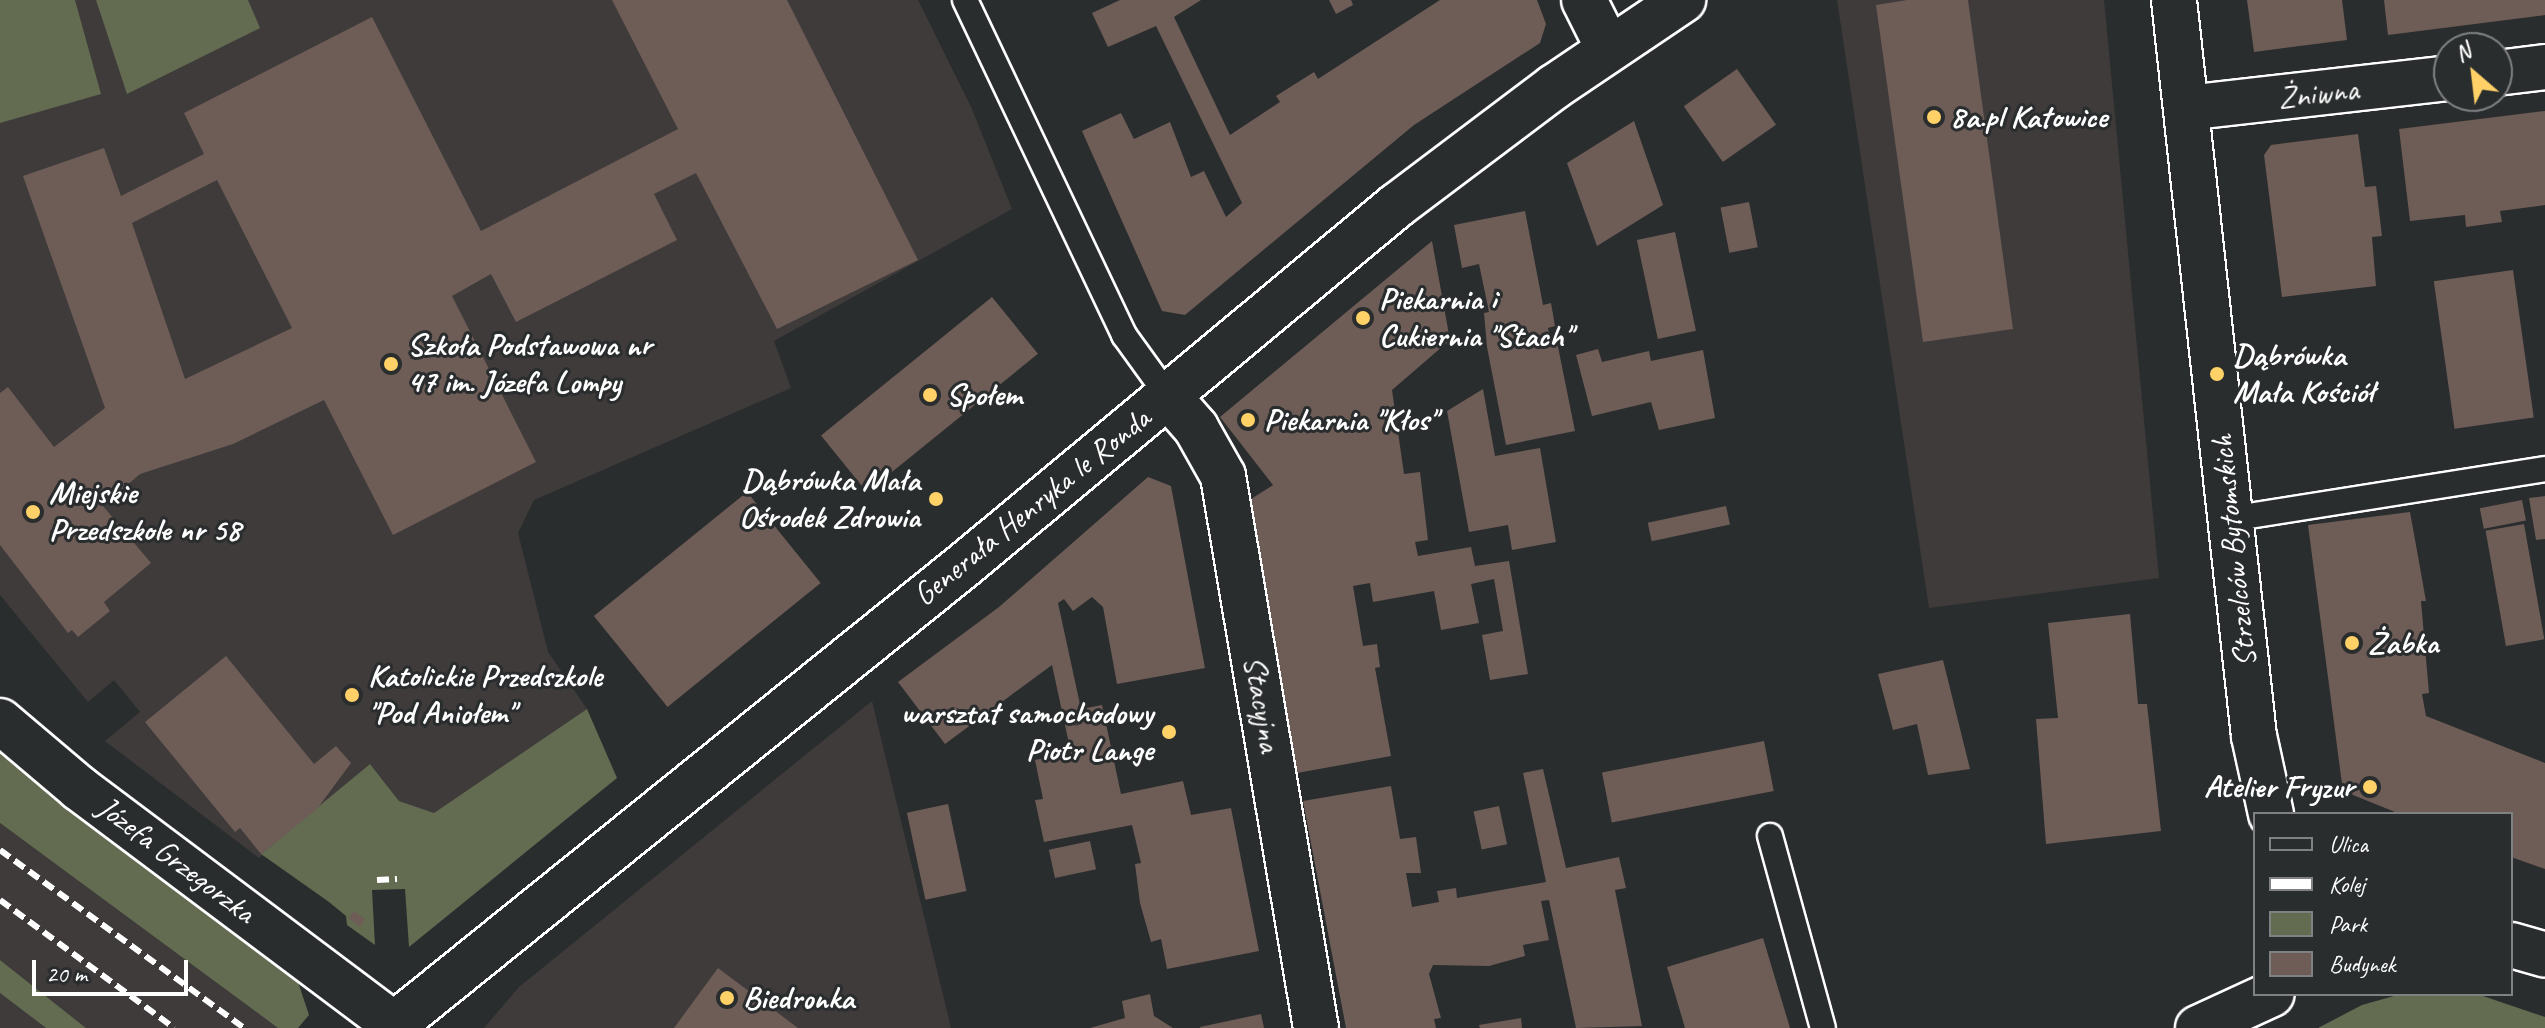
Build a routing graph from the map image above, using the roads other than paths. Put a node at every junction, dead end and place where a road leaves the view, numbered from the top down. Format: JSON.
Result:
{"nodes":[{"id":1,"x":965,"y":0,"type":"edge"},
{"id":2,"x":1584,"y":0,"type":"edge"},
{"id":3,"x":1683,"y":0,"type":"edge"},
{"id":4,"x":2174,"y":0,"type":"edge"},
{"id":5,"x":1608,"y":48,"type":"junction"},
{"id":6,"x":2545,"y":67,"type":"edge"},
{"id":7,"x":2513,"y":71,"type":"edge"},
{"id":8,"x":2433,"y":80,"type":"edge"},
{"id":9,"x":2186,"y":108,"type":"junction"},
{"id":10,"x":1168,"y":396,"type":"junction"},
{"id":11,"x":2545,"y":469,"type":"edge"},
{"id":12,"x":2230,"y":519,"type":"junction"},
{"id":13,"x":0,"y":721,"type":"edge"},
{"id":14,"x":2271,"y":812,"type":"edge"},
{"id":15,"x":1770,"y":836,"type":"dead end"},
{"id":16,"x":2513,"y":946,"type":"edge"},
{"id":17,"x":2545,"y":955,"type":"edge"},
{"id":18,"x":2268,"y":996,"type":"edge"},
{"id":19,"x":394,"y":1027,"type":"edge"},
{"id":20,"x":1316,"y":1028,"type":"edge"},
{"id":21,"x":1823,"y":1028,"type":"edge"},
{"id":22,"x":2198,"y":1028,"type":"edge"}],
"edges":[{"from":1,"to":10,"type":"lane"},
{"from":2,"to":5,"type":"street"},
{"from":3,"to":5,"type":"street","name":"Generała Henryka le Ronda"},
{"from":4,"to":9,"type":"street","name":"Strzelców Bytomskich"},
{"from":5,"to":10,"type":"street","name":"Generała Henryka le Ronda"},
{"from":6,"to":7,"type":"street"},
{"from":8,"to":9,"type":"street","name":"Żniwna"},
{"from":9,"to":12,"type":"street","name":"Strzelców Bytomskich"},
{"from":10,"to":19,"type":"street","name":"Generała Henryka le Ronda"},
{"from":10,"to":20,"type":"street","name":"Stacyjna"},
{"from":11,"to":12,"type":"lane"},
{"from":12,"to":14,"type":"street","name":"Strzelców Bytomskich"},
{"from":13,"to":19,"type":"street","name":"Józefa Grzegorzka"},
{"from":15,"to":21,"type":"lane"},
{"from":16,"to":17,"type":"street"},
{"from":18,"to":22,"type":"street"}]}
